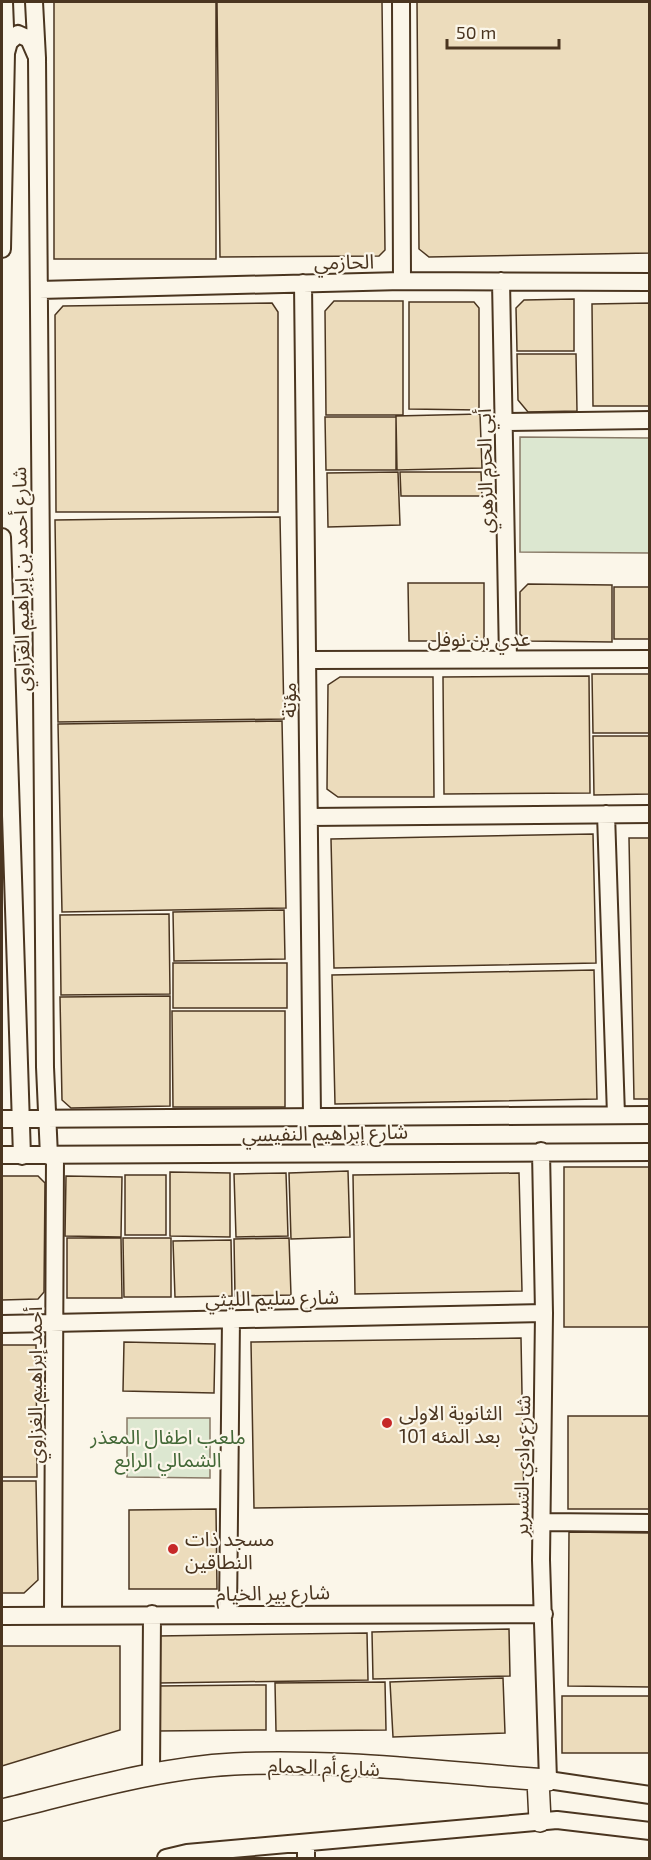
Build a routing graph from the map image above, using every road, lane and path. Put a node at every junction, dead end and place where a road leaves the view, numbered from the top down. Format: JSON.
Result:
{"nodes":[{"id":1,"x":4,"y":2,"type":"edge"},
{"id":2,"x":34,"y":2,"type":"edge"},
{"id":3,"x":401,"y":2,"type":"edge"},
{"id":4,"x":6,"y":53,"type":"junction"},
{"id":5,"x":38,"y":58,"type":"junction"},
{"id":6,"x":2,"y":249,"type":"edge"},
{"id":7,"x":501,"y":281,"type":"junction"},
{"id":8,"x":402,"y":282,"type":"junction"},
{"id":9,"x":650,"y":282,"type":"edge"},
{"id":10,"x":303,"y":283,"type":"junction"},
{"id":11,"x":39,"y":290,"type":"junction"},
{"id":12,"x":650,"y":420,"type":"edge"},
{"id":13,"x":504,"y":422,"type":"junction"},
{"id":14,"x":2,"y":537,"type":"edge"},
{"id":15,"x":508,"y":659,"type":"junction"},
{"id":16,"x":650,"y":659,"type":"edge"},
{"id":17,"x":308,"y":660,"type":"junction"},
{"id":18,"x":4,"y":721,"type":"edge"},
{"id":19,"x":606,"y":814,"type":"junction"},
{"id":20,"x":650,"y":814,"type":"edge"},
{"id":21,"x":309,"y":817,"type":"junction"},
{"id":22,"x":616,"y":1115,"type":"junction"},
{"id":23,"x":650,"y":1115,"type":"edge"},
{"id":24,"x":312,"y":1117,"type":"junction"},
{"id":25,"x":2,"y":1119,"type":"edge"},
{"id":26,"x":20,"y":1119,"type":"junction"},
{"id":27,"x":47,"y":1119,"type":"junction"},
{"id":28,"x":541,"y":1151,"type":"junction"},
{"id":29,"x":650,"y":1152,"type":"edge"},
{"id":30,"x":2,"y":1155,"type":"edge"},
{"id":31,"x":22,"y":1156,"type":"junction"},
{"id":32,"x":52,"y":1156,"type":"junction"},
{"id":33,"x":544,"y":1314,"type":"junction"},
{"id":34,"x":231,"y":1318,"type":"junction"},
{"id":35,"x":2,"y":1324,"type":"edge"},
{"id":36,"x":56,"y":1324,"type":"junction"},
{"id":37,"x":542,"y":1522,"type":"junction"},
{"id":38,"x":650,"y":1523,"type":"edge"},
{"id":39,"x":152,"y":1614,"type":"junction"},
{"id":40,"x":228,"y":1614,"type":"junction"},
{"id":41,"x":544,"y":1614,"type":"junction"},
{"id":42,"x":53,"y":1615,"type":"junction"},
{"id":43,"x":2,"y":1616,"type":"edge"},
{"id":44,"x":151,"y":1775,"type":"junction"},
{"id":45,"x":543,"y":1780,"type":"junction"},
{"id":46,"x":650,"y":1795,"type":"edge"},
{"id":47,"x":2,"y":1810,"type":"edge"},
{"id":48,"x":540,"y":1821,"type":"junction"},
{"id":49,"x":650,"y":1831,"type":"edge"},
{"id":50,"x":306,"y":1851,"type":"edge"},
{"id":51,"x":166,"y":1858,"type":"edge"}],
"edges":[{"from":1,"to":4,"type":"street"},
{"from":2,"to":5,"type":"street","name":"شارع أحمد بن إبراهيم الغزاوي"},
{"from":3,"to":8,"type":"street"},
{"from":4,"to":5,"type":"street"},
{"from":4,"to":6,"type":"street"},
{"from":5,"to":11,"type":"street","name":"شارع أحمد بن إبراهيم الغزاوي"},
{"from":7,"to":8,"type":"street","name":"الحازمي"},
{"from":7,"to":9,"type":"street","name":"الحازمي"},
{"from":7,"to":13,"type":"street","name":"أبي الحرم الزهري"},
{"from":8,"to":10,"type":"street","name":"الحازمي"},
{"from":10,"to":11,"type":"street","name":"الحازمي"},
{"from":10,"to":17,"type":"street","name":"مؤتة"},
{"from":11,"to":27,"type":"street","name":"شارع أحمد بن إبراهيم الغزاوي"},
{"from":12,"to":13,"type":"street"},
{"from":13,"to":15,"type":"street","name":"أبي الحرم الزهري"},
{"from":14,"to":18,"type":"street","name":"شارع أحمد بن إبراهيم الغزاوي"},
{"from":15,"to":16,"type":"street","name":"عدي بن نوفل"},
{"from":15,"to":17,"type":"street","name":"عدي بن نوفل"},
{"from":17,"to":21,"type":"street","name":"مؤتة"},
{"from":18,"to":26,"type":"street","name":"شارع أحمد بن إبراهيم الغزاوي"},
{"from":19,"to":20,"type":"street"},
{"from":19,"to":21,"type":"street"},
{"from":19,"to":22,"type":"street"},
{"from":21,"to":24,"type":"street","name":"مؤتة"},
{"from":22,"to":23,"type":"street","name":"شارع إبراهيم النفيسي"},
{"from":22,"to":24,"type":"street","name":"شارع إبراهيم النفيسي"},
{"from":24,"to":27,"type":"street","name":"شارع إبراهيم النفيسي"},
{"from":25,"to":26,"type":"street","name":"شارع إبراهيم النفيسي"},
{"from":26,"to":27,"type":"street","name":"شارع إبراهيم النفيسي"},
{"from":26,"to":31,"type":"street","name":"شارع أحمد بن إبراهيم الغزاوي"},
{"from":27,"to":32,"type":"street","name":"شارع أحمد بن إبراهيم الغزاوي"},
{"from":28,"to":29,"type":"street","name":"شارع إبراهيم النفيسي"},
{"from":28,"to":32,"type":"street","name":"شارع إبراهيم النفيسي"},
{"from":28,"to":33,"type":"street","name":"شارع وادي التسرير"},
{"from":30,"to":31,"type":"street","name":"شارع إبراهيم النفيسي"},
{"from":31,"to":32,"type":"street","name":"شارع إبراهيم النفيسي"},
{"from":32,"to":36,"type":"street","name":"أحمد إبراهيم الغزاوي"},
{"from":33,"to":34,"type":"street","name":"شارع سليم الليثي"},
{"from":33,"to":37,"type":"street","name":"شارع وادي التسرير"},
{"from":34,"to":36,"type":"street","name":"شارع سليم الليثي"},
{"from":34,"to":40,"type":"street"},
{"from":35,"to":36,"type":"street","name":"شارع سليم الليثي"},
{"from":36,"to":42,"type":"street","name":"أحمد إبراهيم الغزاوي"},
{"from":37,"to":38,"type":"street"},
{"from":37,"to":41,"type":"street","name":"شارع وادي التسرير"},
{"from":39,"to":40,"type":"street","name":"شارع بير الخيام"},
{"from":39,"to":42,"type":"street","name":"شارع بير الخيام"},
{"from":39,"to":44,"type":"street"},
{"from":40,"to":41,"type":"street","name":"شارع بير الخيام"},
{"from":41,"to":45,"type":"street","name":"شارع وادي التسرير"},
{"from":42,"to":43,"type":"street","name":"شارع بير الخيام"},
{"from":44,"to":45,"type":"main road","name":"شارع أم الحمام"},
{"from":44,"to":47,"type":"main road","name":"شارع أم الحمام"},
{"from":45,"to":46,"type":"street","name":"شارع أم الحمام"},
{"from":45,"to":48,"type":"main road"},
{"from":48,"to":49,"type":"street"},
{"from":48,"to":50,"type":"street"},
{"from":50,"to":51,"type":"street"}]}
